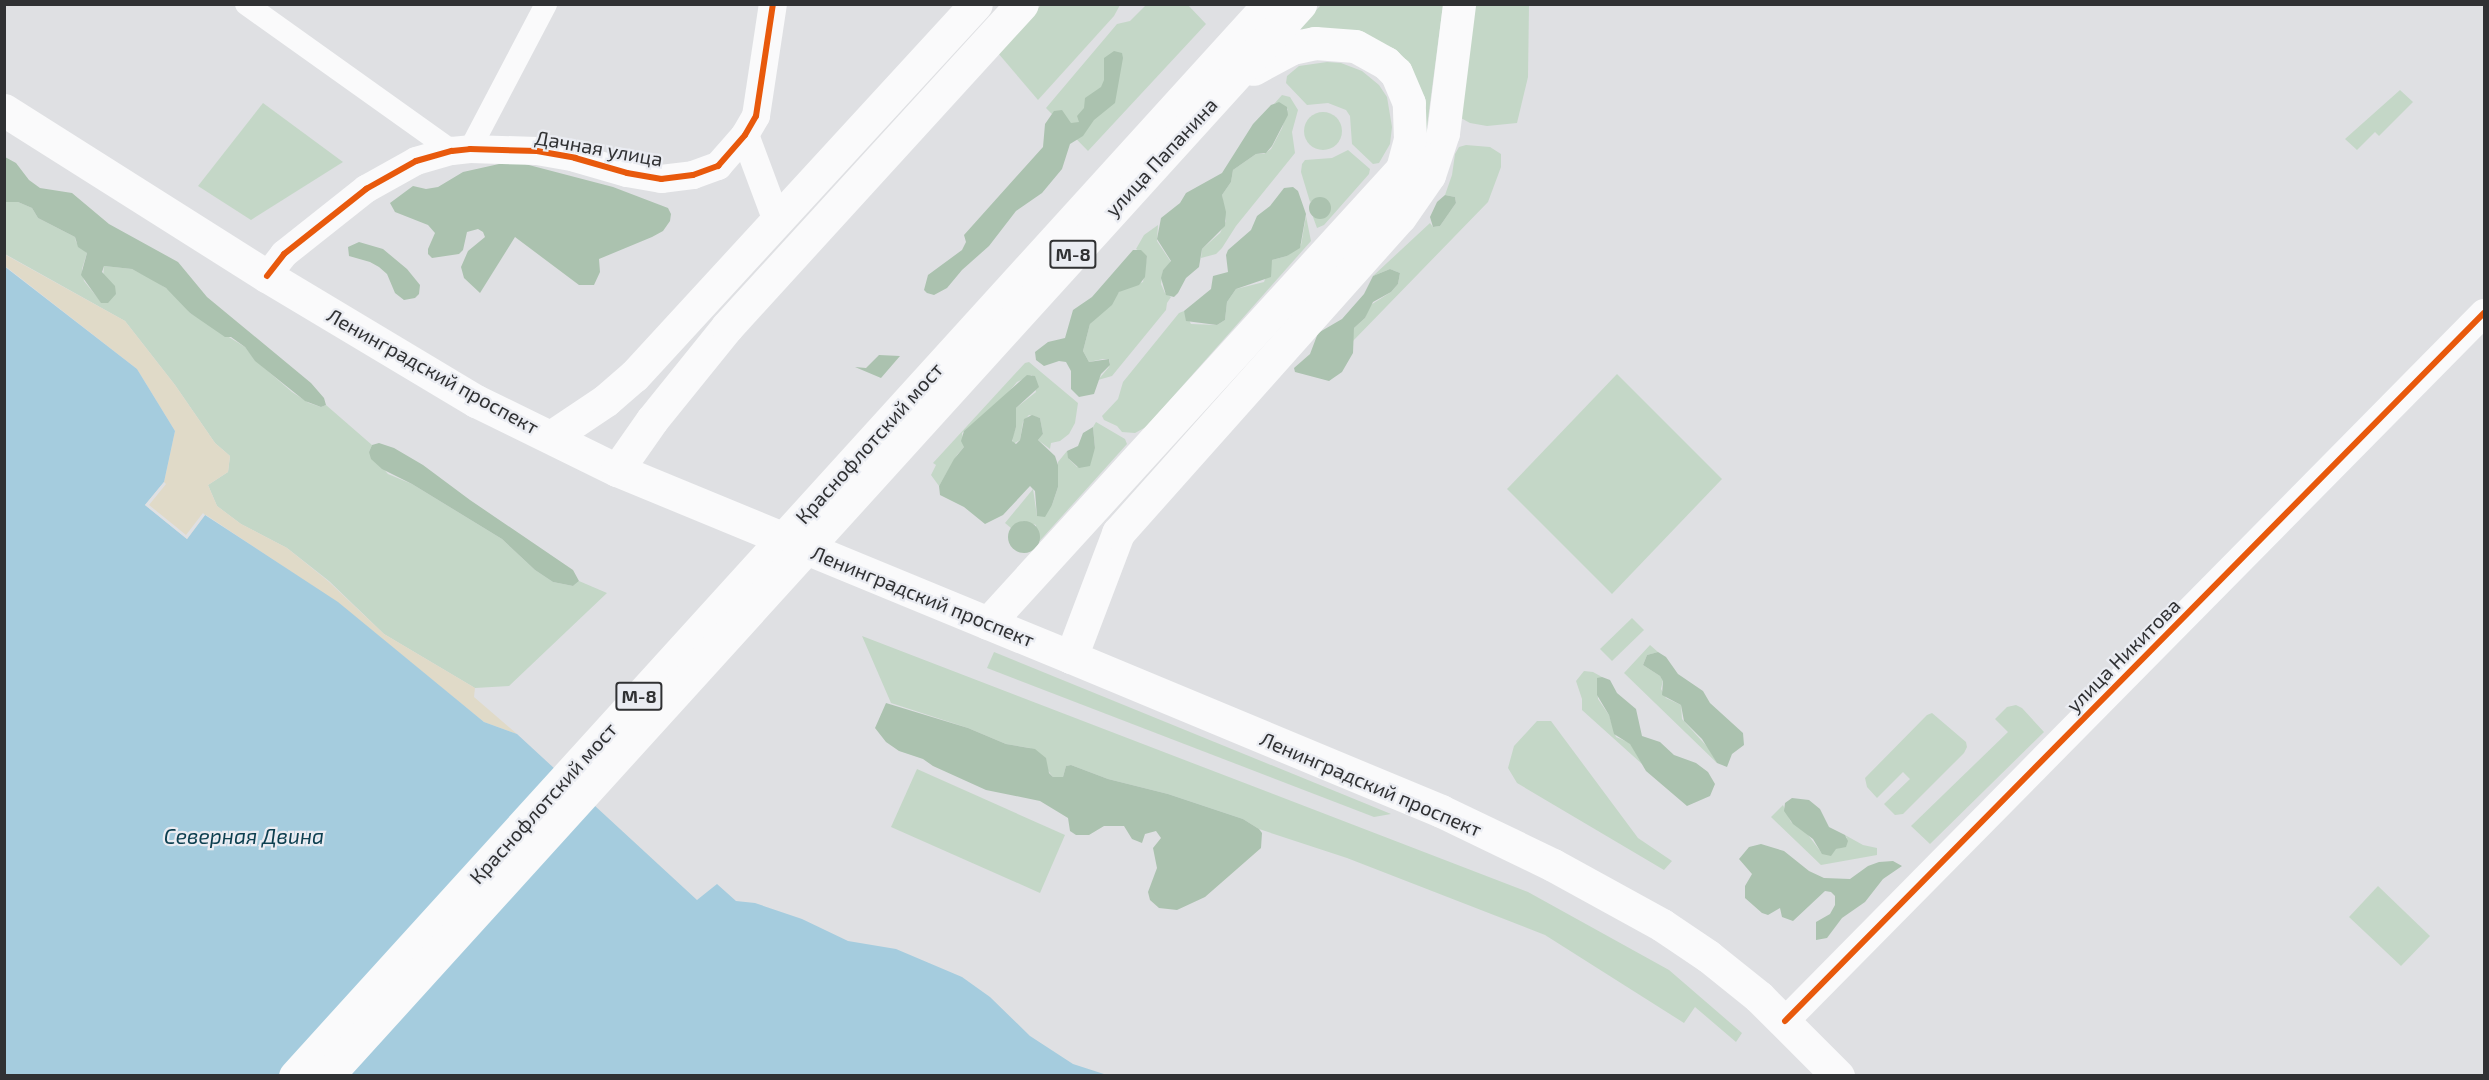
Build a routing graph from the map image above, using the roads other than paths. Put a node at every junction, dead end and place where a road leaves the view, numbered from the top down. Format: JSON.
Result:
{"nodes":[{"id":1,"x":246,"y":4,"type":"edge"},
{"id":2,"x":546,"y":4,"type":"edge"},
{"id":3,"x":773,"y":4,"type":"edge"},
{"id":4,"x":976,"y":4,"type":"edge"},
{"id":5,"x":1022,"y":4,"type":"edge"},
{"id":6,"x":1245,"y":4,"type":"edge"},
{"id":7,"x":1269,"y":4,"type":"edge"},
{"id":8,"x":1300,"y":4,"type":"edge"},
{"id":9,"x":1459,"y":4,"type":"edge"},
{"id":10,"x":1218,"y":78,"type":"junction"},
{"id":11,"x":4,"y":110,"type":"edge"},
{"id":12,"x":745,"y":135,"type":"junction"},
{"id":13,"x":461,"y":150,"type":"junction"},
{"id":14,"x":777,"y":220,"type":"junction"},
{"id":15,"x":267,"y":276,"type":"junction"},
{"id":16,"x":2484,"y":313,"type":"edge"},
{"id":17,"x":991,"y":327,"type":"junction"},
{"id":18,"x":551,"y":437,"type":"junction"},
{"id":19,"x":617,"y":470,"type":"junction"},
{"id":20,"x":988,"y":623,"type":"junction"},
{"id":21,"x":1071,"y":657,"type":"junction"},
{"id":22,"x":1785,"y":1021,"type":"junction"},
{"id":23,"x":295,"y":1076,"type":"edge"},
{"id":24,"x":327,"y":1076,"type":"edge"},
{"id":25,"x":1838,"y":1076,"type":"edge"}],
"edges":[{"from":1,"to":13,"type":"street"},
{"from":2,"to":13,"type":"street"},
{"from":3,"to":12,"type":"street","name":"Дачная улица"},
{"from":4,"to":14,"type":"main road"},
{"from":5,"to":19,"type":"main road"},
{"from":6,"to":10,"type":"main road"},
{"from":7,"to":10,"type":"main road","name":"улица Папанина"},
{"from":8,"to":10,"type":"main road","name":"улица Папанина"},
{"from":9,"to":21,"type":"main road"},
{"from":10,"to":17,"type":"main road","name":"улица Папанина","number":"М-8"},
{"from":10,"to":20,"type":"main road"},
{"from":11,"to":15,"type":"main road","name":"Ленинградский проспект"},
{"from":12,"to":13,"type":"street","name":"Дачная улица"},
{"from":12,"to":14,"type":"street"},
{"from":13,"to":15,"type":"street","name":"Дачная улица"},
{"from":14,"to":18,"type":"main road"},
{"from":15,"to":18,"type":"main road","name":"Ленинградский проспект"},
{"from":16,"to":22,"type":"street","name":"улица Никитова"},
{"from":17,"to":23,"type":"main road","name":"Краснофлотский мост","number":"М-8"},
{"from":17,"to":24,"type":"main road","name":"Краснофлотский мост","number":"М-8"},
{"from":18,"to":19,"type":"main road","name":"Ленинградский проспект"},
{"from":19,"to":20,"type":"main road","name":"Ленинградский проспект"},
{"from":20,"to":21,"type":"main road","name":"Ленинградский проспект"},
{"from":21,"to":22,"type":"main road","name":"Ленинградский проспект"},
{"from":22,"to":25,"type":"main road","name":"Ленинградский проспект"}]}
